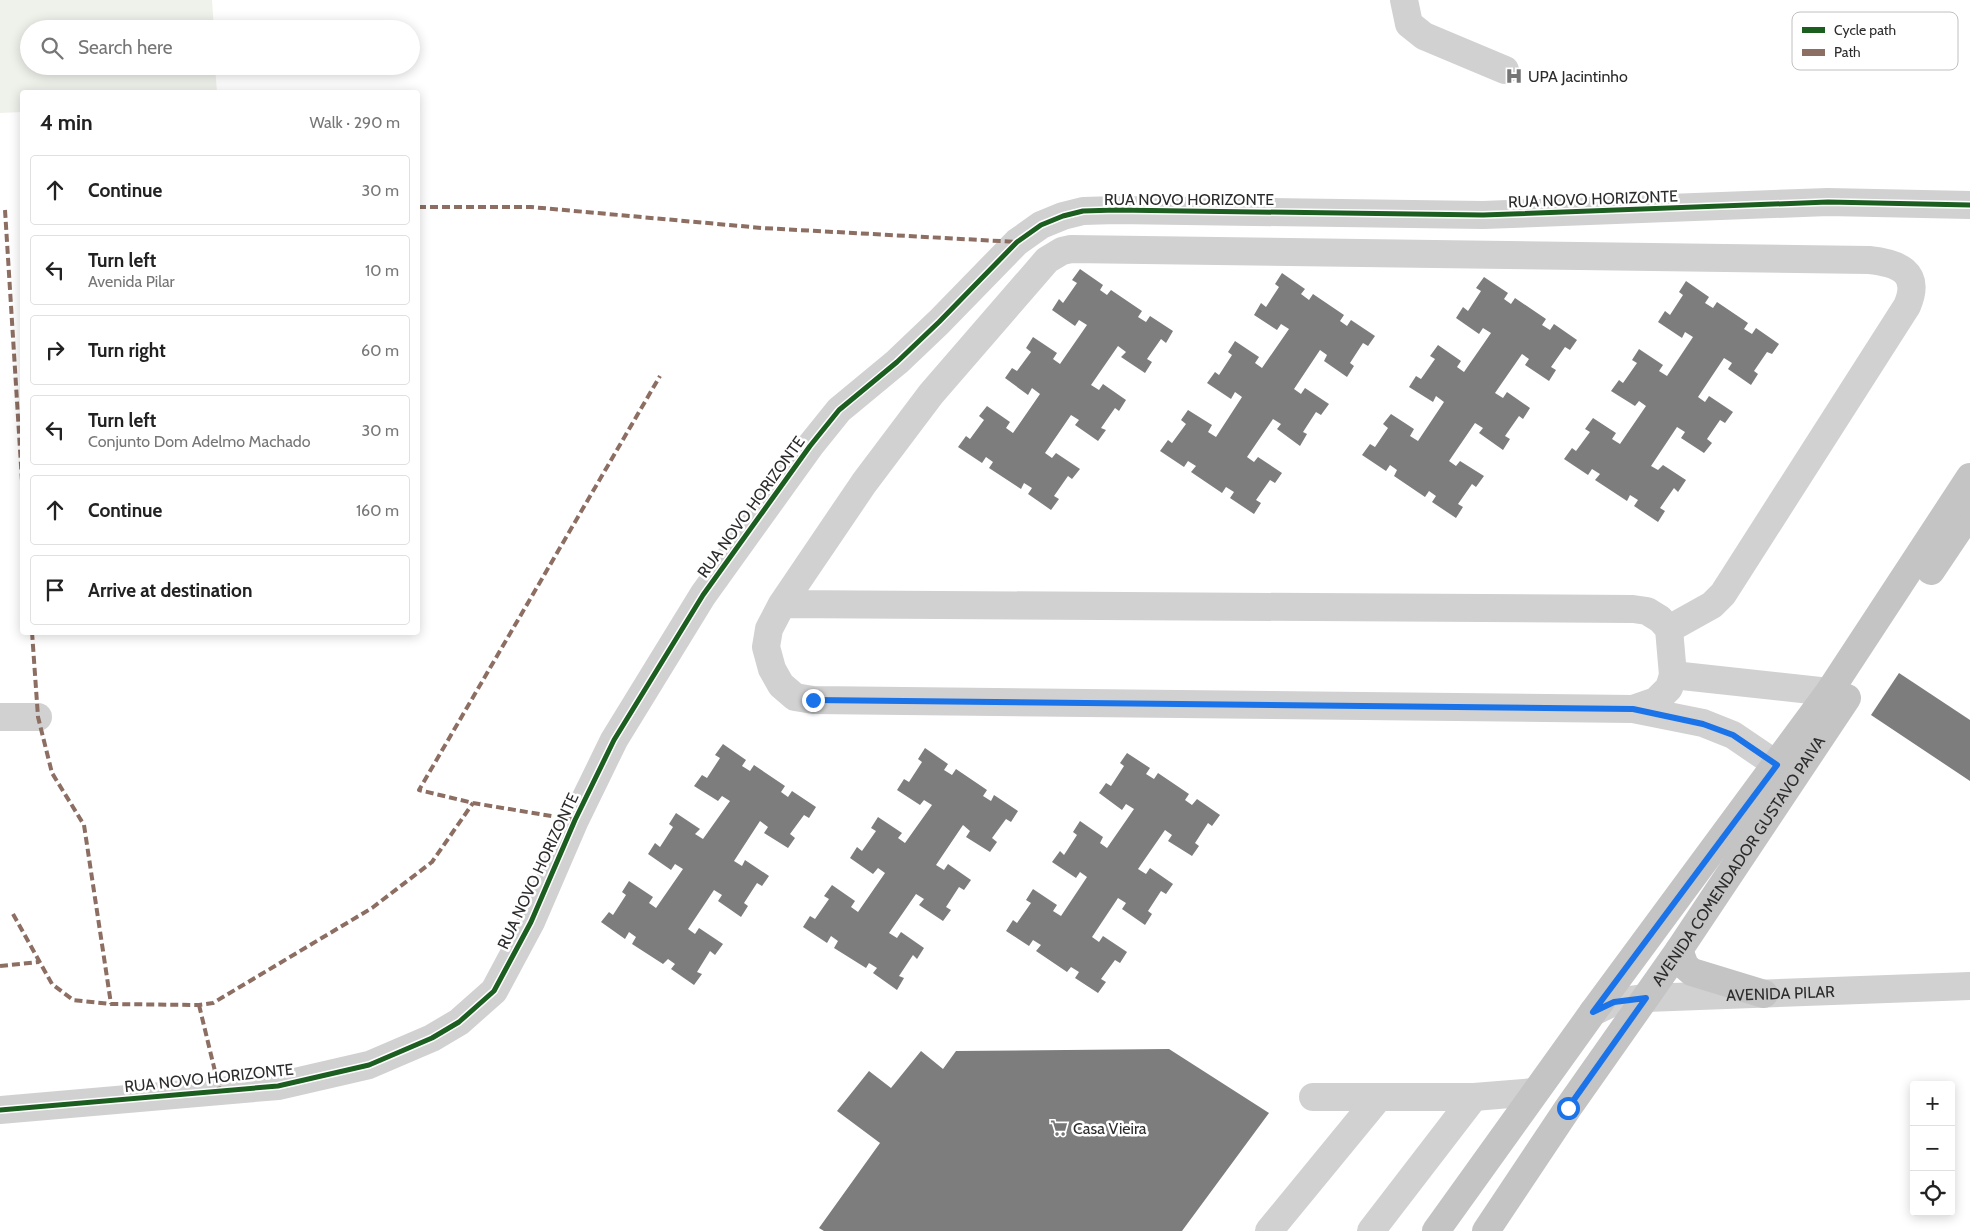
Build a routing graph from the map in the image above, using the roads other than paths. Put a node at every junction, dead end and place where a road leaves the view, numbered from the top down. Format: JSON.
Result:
{"nodes":[{"id":1,"x":1404,"y":0,"type":"edge"},
{"id":2,"x":1505,"y":70,"type":"dead end"},
{"id":3,"x":1970,"y":205,"type":"edge"},
{"id":4,"x":1970,"y":477,"type":"edge"},
{"id":5,"x":1970,"y":513,"type":"edge"},
{"id":6,"x":782,"y":604,"type":"junction"},
{"id":7,"x":1669,"y":629,"type":"junction"},
{"id":8,"x":1673,"y":675,"type":"junction"},
{"id":9,"x":1829,"y":692,"type":"junction"},
{"id":10,"x":1633,"y":709,"type":"junction"},
{"id":11,"x":0,"y":717,"type":"edge"},
{"id":12,"x":38,"y":717,"type":"dead end"},
{"id":13,"x":1777,"y":765,"type":"junction"},
{"id":14,"x":1679,"y":950,"type":"junction"},
{"id":15,"x":1970,"y":986,"type":"edge"},
{"id":16,"x":1764,"y":994,"type":"junction"},
{"id":17,"x":1646,"y":998,"type":"junction"},
{"id":18,"x":1593,"y":1012,"type":"junction"},
{"id":19,"x":1535,"y":1092,"type":"junction"},
{"id":20,"x":1474,"y":1096,"type":"junction"},
{"id":21,"x":1313,"y":1097,"type":"dead end"},
{"id":22,"x":1379,"y":1097,"type":"junction"},
{"id":23,"x":0,"y":1110,"type":"edge"},
{"id":24,"x":1269,"y":1231,"type":"edge"},
{"id":25,"x":1372,"y":1231,"type":"edge"},
{"id":26,"x":1436,"y":1231,"type":"edge"},
{"id":27,"x":1486,"y":1231,"type":"edge"}],
"edges":[{"from":1,"to":2,"type":"street"},
{"from":3,"to":23,"type":"street","name":"RUA NOVO HORIZONTE"},
{"from":4,"to":9,"type":"main road","name":"AVENIDA COMENDADOR GUSTAVO PAIVA"},
{"from":5,"to":14,"type":"main road","name":"AVENIDA COMENDADOR GUSTAVO PAIVA"},
{"from":6,"to":7,"type":"street"},
{"from":6,"to":7,"type":"street"},
{"from":6,"to":10,"type":"street"},
{"from":7,"to":8,"type":"street"},
{"from":8,"to":9,"type":"street"},
{"from":8,"to":10,"type":"street"},
{"from":9,"to":13,"type":"main road","name":"AVENIDA COMENDADOR GUSTAVO PAIVA"},
{"from":10,"to":13,"type":"street"},
{"from":11,"to":12,"type":"street"},
{"from":13,"to":18,"type":"main road","name":"AVENIDA COMENDADOR GUSTAVO PAIVA"},
{"from":14,"to":16,"type":"main road"},
{"from":14,"to":17,"type":"main road","name":"AVENIDA COMENDADOR GUSTAVO PAIVA"},
{"from":15,"to":16,"type":"street","name":"AVENIDA PILAR"},
{"from":16,"to":17,"type":"street","name":"AVENIDA PILAR"},
{"from":17,"to":18,"type":"street","name":"AVENIDA PILAR"},
{"from":17,"to":27,"type":"main road","name":"AVENIDA COMENDADOR GUSTAVO PAIVA"},
{"from":18,"to":19,"type":"main road","name":"AVENIDA COMENDADOR GUSTAVO PAIVA"},
{"from":19,"to":20,"type":"street"},
{"from":19,"to":26,"type":"main road","name":"AVENIDA COMENDADOR GUSTAVO PAIVA"},
{"from":20,"to":22,"type":"street"},
{"from":20,"to":25,"type":"street"},
{"from":21,"to":22,"type":"street"},
{"from":22,"to":24,"type":"street"}]}
